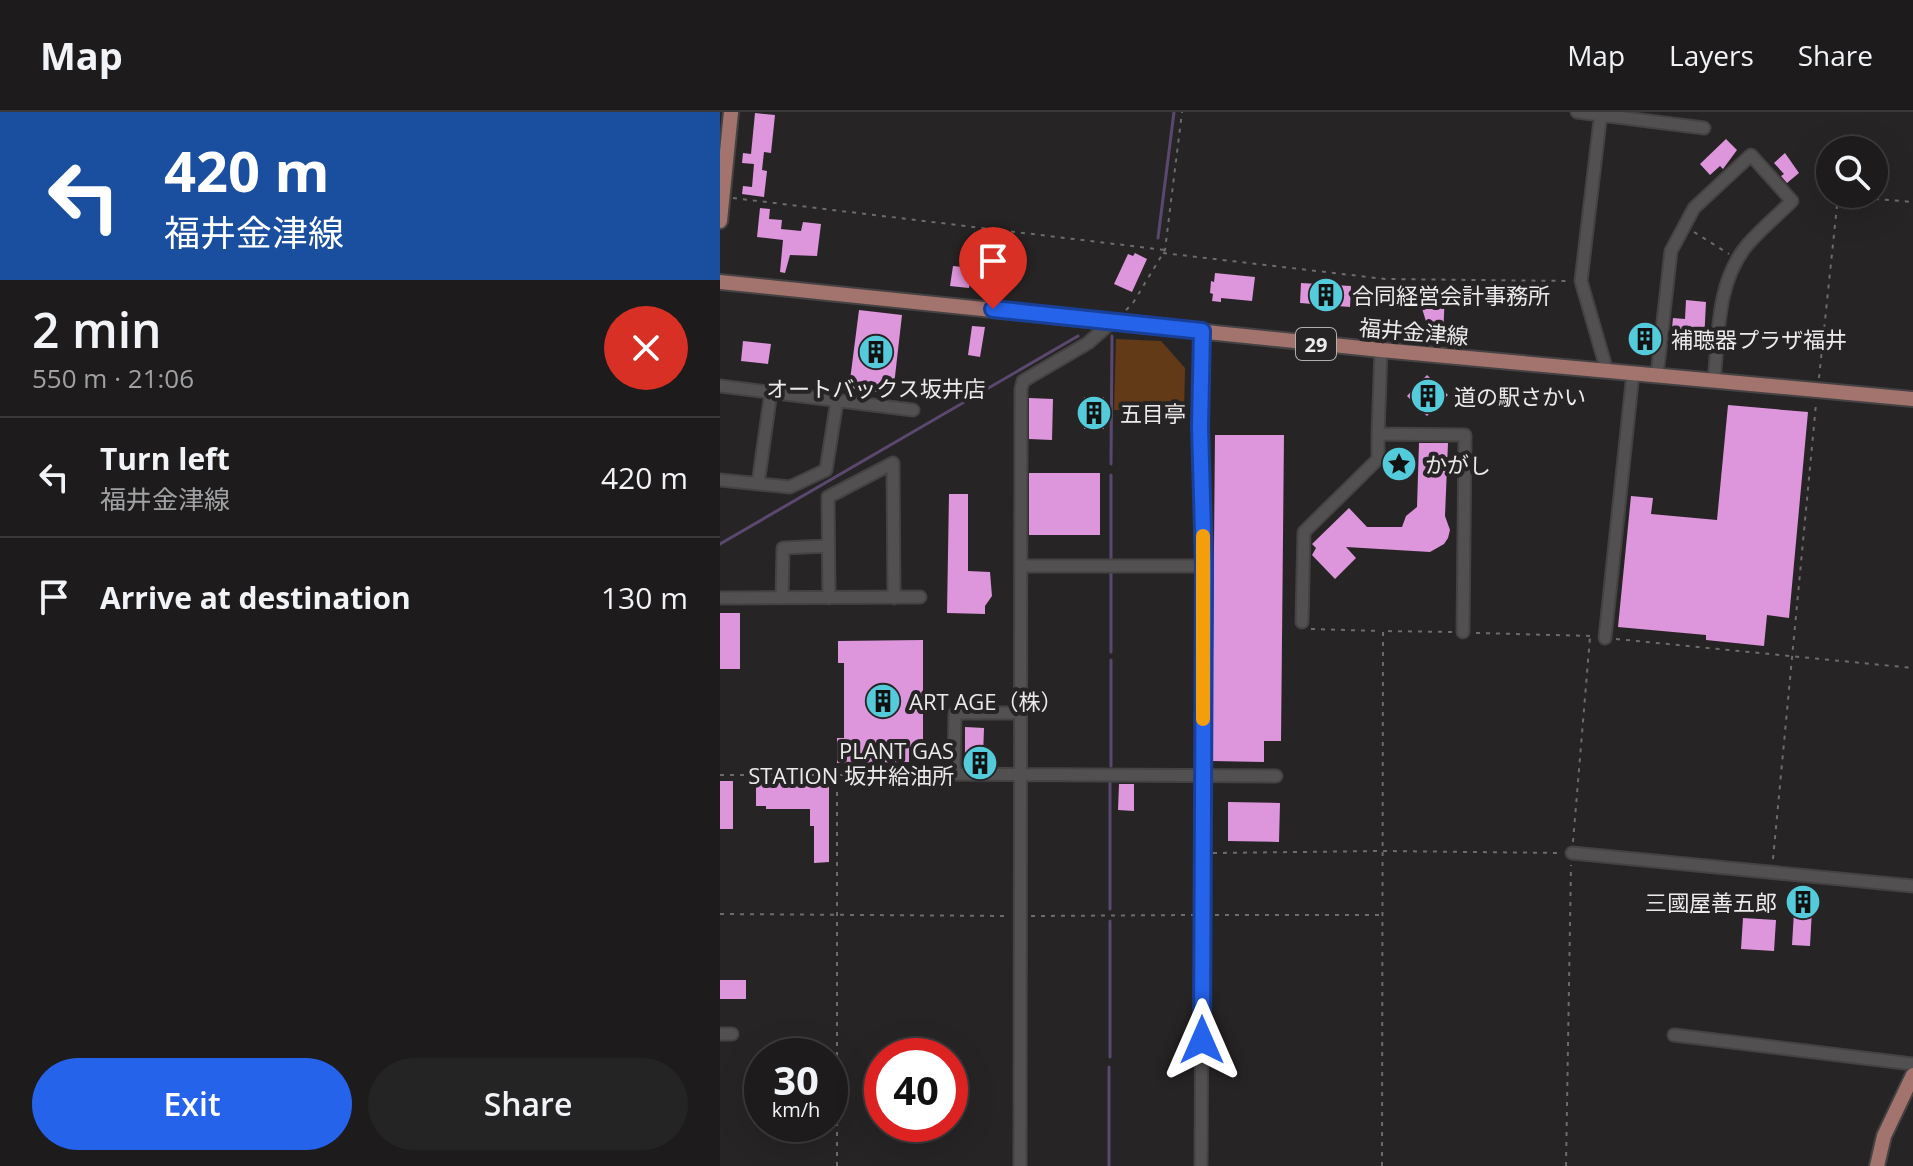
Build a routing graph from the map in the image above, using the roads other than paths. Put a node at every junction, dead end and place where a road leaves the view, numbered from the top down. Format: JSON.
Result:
{"nodes":[{"id":1,"x":731,"y":112,"type":"edge"},
{"id":2,"x":1577,"y":112,"type":"edge"},
{"id":3,"x":1601,"y":113,"type":"edge"},
{"id":4,"x":1704,"y":128,"type":"dead end"},
{"id":5,"x":720,"y":221,"type":"edge"},
{"id":6,"x":720,"y":282,"type":"edge"},
{"id":7,"x":1113,"y":321,"type":"junction"},
{"id":8,"x":1202,"y":331,"type":"junction"},
{"id":9,"x":1381,"y":350,"type":"junction"},
{"id":10,"x":1607,"y":371,"type":"junction"},
{"id":11,"x":1633,"y":373,"type":"junction"},
{"id":12,"x":1657,"y":375,"type":"junction"},
{"id":13,"x":1714,"y":380,"type":"junction"},
{"id":14,"x":720,"y":386,"type":"edge"},
{"id":15,"x":771,"y":392,"type":"junction"},
{"id":16,"x":1913,"y":399,"type":"edge"},
{"id":17,"x":837,"y":401,"type":"junction"},
{"id":18,"x":913,"y":410,"type":"dead end"},
{"id":19,"x":1378,"y":434,"type":"junction"},
{"id":20,"x":720,"y":480,"type":"edge"},
{"id":21,"x":758,"y":484,"type":"junction"},
{"id":22,"x":828,"y":546,"type":"junction"},
{"id":23,"x":1021,"y":566,"type":"junction"},
{"id":24,"x":1204,"y":566,"type":"junction"},
{"id":25,"x":920,"y":597,"type":"dead end"},
{"id":26,"x":720,"y":598,"type":"edge"},
{"id":27,"x":782,"y":598,"type":"junction"},
{"id":28,"x":829,"y":598,"type":"junction"},
{"id":29,"x":894,"y":598,"type":"junction"},
{"id":30,"x":1302,"y":626,"type":"road end"},
{"id":31,"x":1463,"y":632,"type":"road end"},
{"id":32,"x":1605,"y":638,"type":"road end"},
{"id":33,"x":1020,"y":713,"type":"junction"},
{"id":34,"x":937,"y":774,"type":"road end"},
{"id":35,"x":954,"y":774,"type":"junction"},
{"id":36,"x":1020,"y":774,"type":"junction"},
{"id":37,"x":1203,"y":774,"type":"junction"},
{"id":38,"x":1276,"y":776,"type":"dead end"},
{"id":39,"x":1572,"y":853,"type":"road end"},
{"id":40,"x":1913,"y":886,"type":"edge"},
{"id":41,"x":1674,"y":1035,"type":"dead end"},
{"id":42,"x":1913,"y":1064,"type":"edge"},
{"id":43,"x":1913,"y":1075,"type":"edge"},
{"id":44,"x":1020,"y":1166,"type":"edge"},
{"id":45,"x":1201,"y":1166,"type":"edge"},
{"id":46,"x":1877,"y":1166,"type":"edge"}],
"edges":[{"from":1,"to":5,"type":"main road"},
{"from":2,"to":3,"type":"street"},
{"from":3,"to":4,"type":"street"},
{"from":3,"to":10,"type":"street"},
{"from":6,"to":7,"type":"main road","name":"福井金津線","number":"29"},
{"from":7,"to":8,"type":"main road","name":"福井金津線","number":"29"},
{"from":7,"to":23,"type":"street"},
{"from":8,"to":9,"type":"main road","name":"福井金津線","number":"29"},
{"from":8,"to":24,"type":"street"},
{"from":9,"to":10,"type":"main road","name":"福井金津線","number":"29"},
{"from":9,"to":19,"type":"street"},
{"from":10,"to":11,"type":"main road","name":"福井金津線","number":"29"},
{"from":11,"to":12,"type":"main road","name":"福井金津線","number":"29"},
{"from":11,"to":32,"type":"street"},
{"from":12,"to":13,"type":"main road","name":"福井金津線","number":"29"},
{"from":12,"to":13,"type":"street"},
{"from":13,"to":16,"type":"main road","name":"福井金津線","number":"29"},
{"from":14,"to":15,"type":"street"},
{"from":15,"to":17,"type":"street"},
{"from":15,"to":21,"type":"street"},
{"from":17,"to":18,"type":"street"},
{"from":17,"to":21,"type":"street"},
{"from":19,"to":30,"type":"street"},
{"from":19,"to":31,"type":"street"},
{"from":20,"to":21,"type":"street"},
{"from":22,"to":27,"type":"street"},
{"from":22,"to":28,"type":"street"},
{"from":22,"to":29,"type":"street"},
{"from":23,"to":24,"type":"street"},
{"from":23,"to":33,"type":"street"},
{"from":24,"to":37,"type":"street"},
{"from":25,"to":29,"type":"street"},
{"from":26,"to":27,"type":"street"},
{"from":27,"to":28,"type":"street"},
{"from":28,"to":29,"type":"street"},
{"from":33,"to":35,"type":"street"},
{"from":33,"to":36,"type":"street"},
{"from":34,"to":35,"type":"street"},
{"from":35,"to":36,"type":"street"},
{"from":36,"to":37,"type":"street"},
{"from":36,"to":44,"type":"street"},
{"from":37,"to":38,"type":"street"},
{"from":37,"to":45,"type":"street"},
{"from":39,"to":40,"type":"street"},
{"from":41,"to":42,"type":"street"},
{"from":43,"to":46,"type":"main road"}]}
